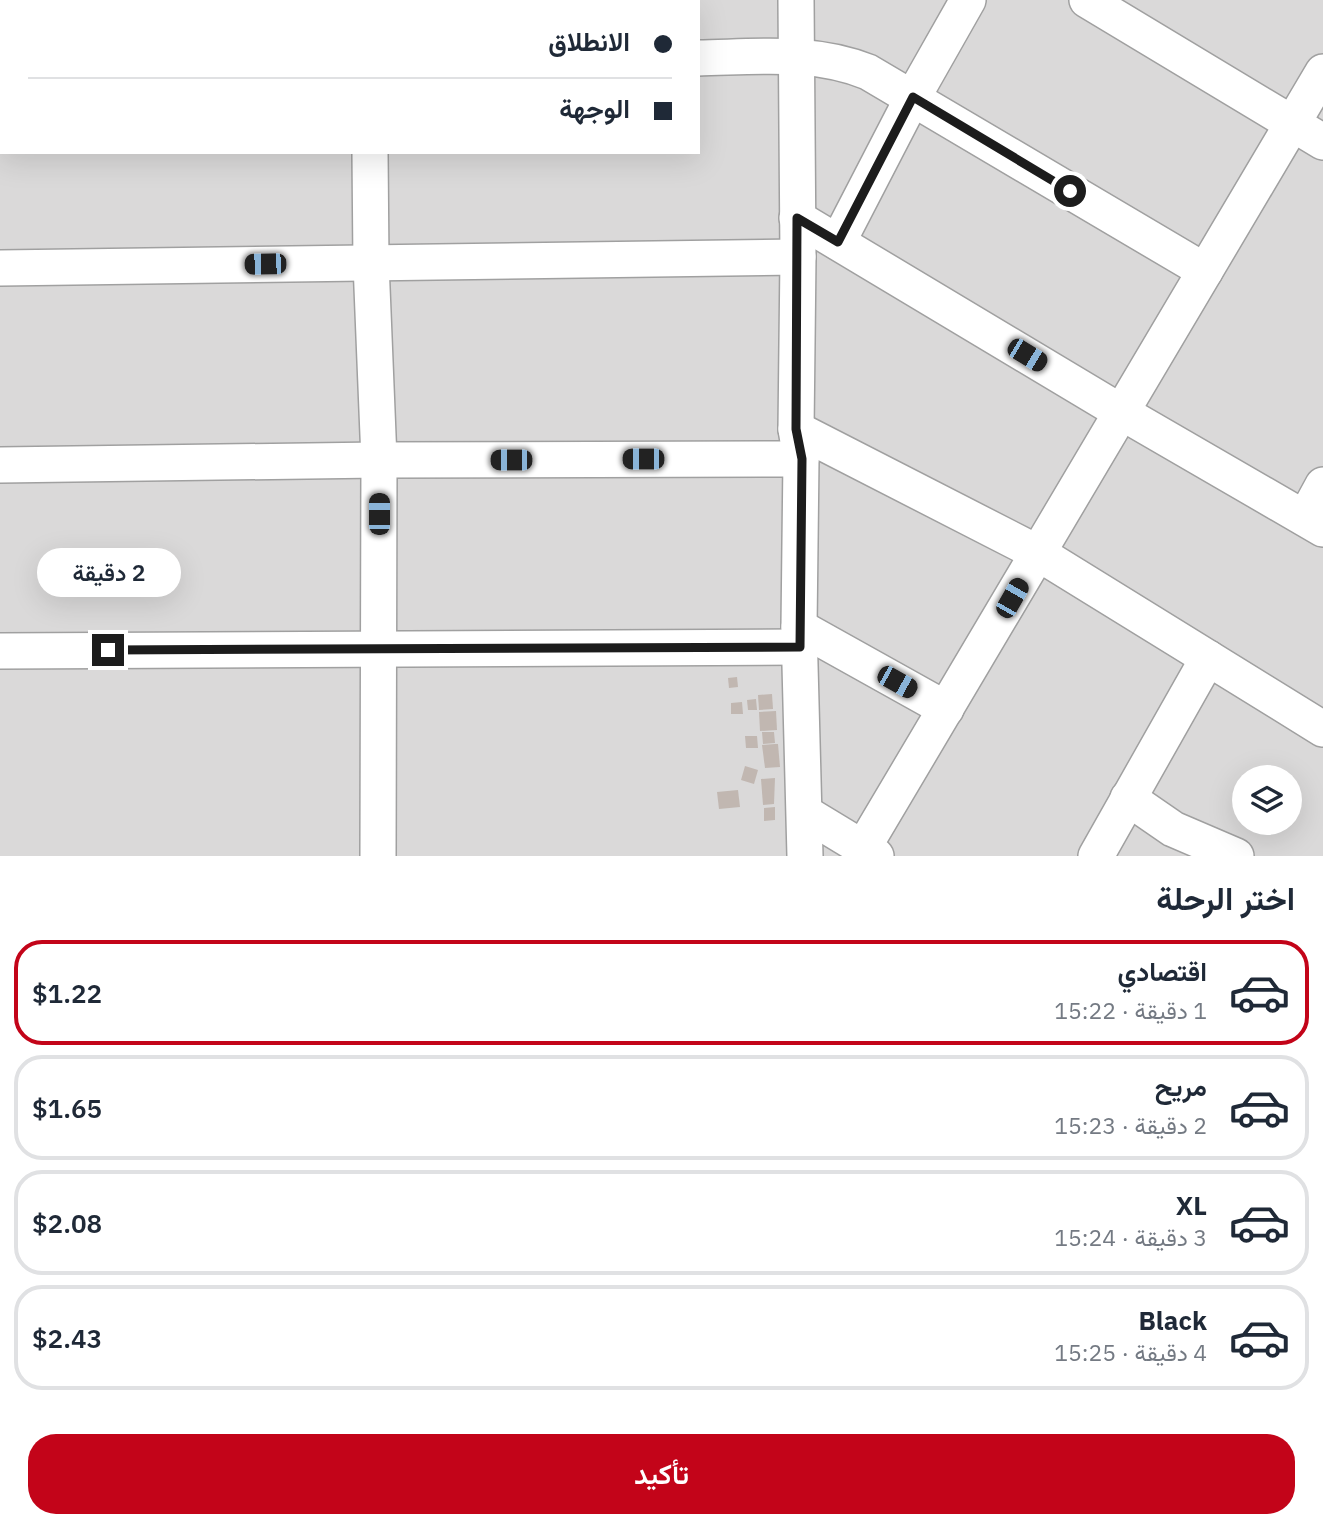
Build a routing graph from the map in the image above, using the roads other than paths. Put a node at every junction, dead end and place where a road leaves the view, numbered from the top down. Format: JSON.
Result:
{"nodes":[{"id":1,"x":796,"y":0,"type":"edge"},
{"id":2,"x":968,"y":0,"type":"edge"},
{"id":3,"x":1087,"y":0,"type":"edge"},
{"id":4,"x":797,"y":57,"type":"junction"},
{"id":5,"x":700,"y":58,"type":"edge"},
{"id":6,"x":1323,"y":72,"type":"edge"},
{"id":7,"x":913,"y":97,"type":"junction"},
{"id":8,"x":1291,"y":124,"type":"junction"},
{"id":9,"x":1323,"y":142,"type":"edge"},
{"id":10,"x":370,"y":154,"type":"edge"},
{"id":11,"x":797,"y":218,"type":"junction"},
{"id":12,"x":838,"y":242,"type":"junction"},
{"id":13,"x":798,"y":257,"type":"junction"},
{"id":14,"x":371,"y":263,"type":"junction"},
{"id":15,"x":0,"y":268,"type":"edge"},
{"id":16,"x":1205,"y":271,"type":"junction"},
{"id":17,"x":1122,"y":412,"type":"junction"},
{"id":18,"x":799,"y":444,"type":"junction"},
{"id":19,"x":379,"y":460,"type":"junction"},
{"id":20,"x":0,"y":465,"type":"edge"},
{"id":21,"x":1323,"y":485,"type":"edge"},
{"id":22,"x":1314,"y":524,"type":"edge"},
{"id":23,"x":1038,"y":553,"type":"junction"},
{"id":24,"x":800,"y":637,"type":"junction"},
{"id":25,"x":379,"y":649,"type":"junction"},
{"id":26,"x":0,"y":651,"type":"edge"},
{"id":27,"x":1208,"y":658,"type":"junction"},
{"id":28,"x":946,"y":709,"type":"junction"},
{"id":29,"x":1323,"y":729,"type":"edge"},
{"id":30,"x":1128,"y":798,"type":"junction"},
{"id":31,"x":805,"y":813,"type":"junction"},
{"id":32,"x":869,"y":852,"type":"edge"},
{"id":33,"x":378,"y":856,"type":"edge"},
{"id":34,"x":805,"y":856,"type":"edge"},
{"id":35,"x":1096,"y":856,"type":"edge"},
{"id":36,"x":1236,"y":856,"type":"edge"}],
"edges":[{"from":1,"to":4,"type":"street"},
{"from":2,"to":7,"type":"street"},
{"from":3,"to":8,"type":"street"},
{"from":4,"to":5,"type":"street"},
{"from":4,"to":7,"type":"street"},
{"from":4,"to":11,"type":"street"},
{"from":6,"to":8,"type":"street"},
{"from":7,"to":12,"type":"street"},
{"from":7,"to":16,"type":"street"},
{"from":8,"to":9,"type":"street"},
{"from":8,"to":16,"type":"street"},
{"from":10,"to":14,"type":"street"},
{"from":11,"to":12,"type":"street"},
{"from":11,"to":13,"type":"street"},
{"from":12,"to":17,"type":"street"},
{"from":13,"to":14,"type":"street"},
{"from":13,"to":18,"type":"street"},
{"from":14,"to":15,"type":"street"},
{"from":14,"to":19,"type":"street"},
{"from":16,"to":17,"type":"street"},
{"from":17,"to":22,"type":"street"},
{"from":17,"to":23,"type":"street"},
{"from":18,"to":19,"type":"street"},
{"from":18,"to":23,"type":"street"},
{"from":18,"to":24,"type":"street"},
{"from":19,"to":20,"type":"street"},
{"from":19,"to":25,"type":"street"},
{"from":21,"to":22,"type":"street"},
{"from":23,"to":27,"type":"street"},
{"from":23,"to":28,"type":"street"},
{"from":24,"to":25,"type":"street"},
{"from":24,"to":28,"type":"street"},
{"from":24,"to":31,"type":"street"},
{"from":25,"to":26,"type":"street"},
{"from":25,"to":33,"type":"street"},
{"from":27,"to":29,"type":"street"},
{"from":27,"to":30,"type":"street"},
{"from":28,"to":32,"type":"street"},
{"from":30,"to":35,"type":"street"},
{"from":30,"to":36,"type":"street"},
{"from":31,"to":32,"type":"street"},
{"from":31,"to":34,"type":"street"}]}
